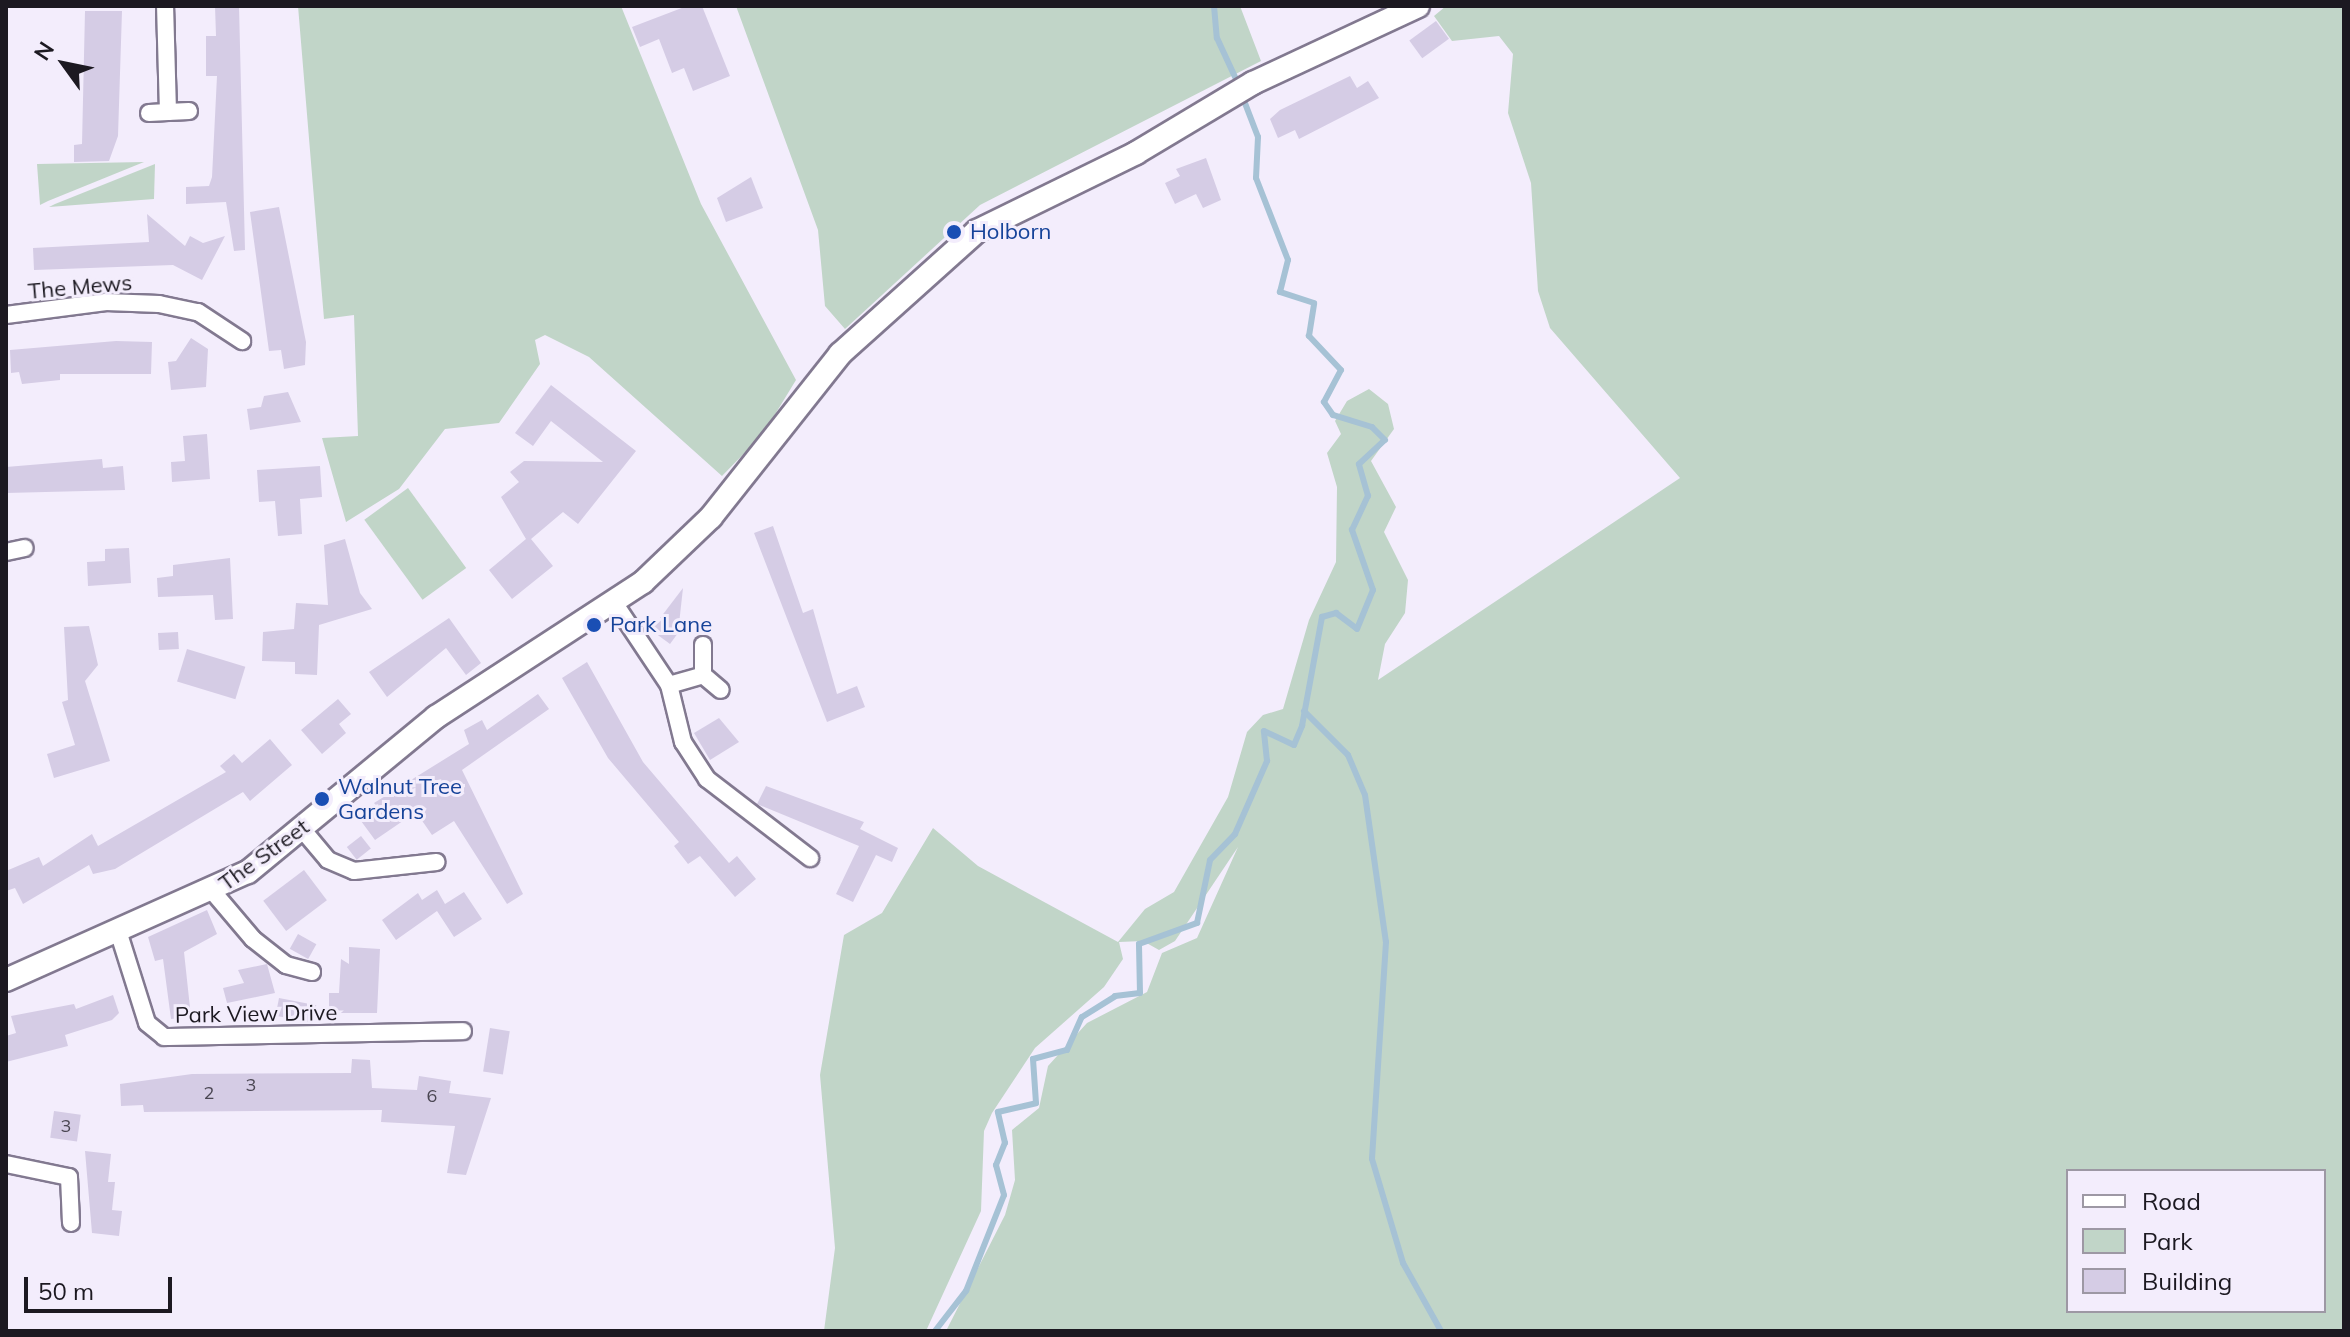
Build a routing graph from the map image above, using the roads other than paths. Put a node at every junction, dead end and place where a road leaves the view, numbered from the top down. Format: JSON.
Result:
{"nodes":[{"id":1,"x":165,"y":6,"type":"edge"},
{"id":2,"x":1418,"y":6,"type":"edge"},
{"id":3,"x":189,"y":111,"type":"dead end"},
{"id":4,"x":168,"y":112,"type":"junction"},
{"id":5,"x":149,"y":113,"type":"dead end"},
{"id":6,"x":6,"y":315,"type":"edge"},
{"id":7,"x":242,"y":341,"type":"dead end"},
{"id":8,"x":25,"y":548,"type":"dead end"},
{"id":9,"x":6,"y":552,"type":"edge"},
{"id":10,"x":615,"y":604,"type":"junction"},
{"id":11,"x":703,"y":645,"type":"dead end"},
{"id":12,"x":703,"y":675,"type":"junction"},
{"id":13,"x":669,"y":685,"type":"junction"},
{"id":14,"x":721,"y":690,"type":"dead end"},
{"id":15,"x":302,"y":829,"type":"junction"},
{"id":16,"x":810,"y":858,"type":"dead end"},
{"id":17,"x":437,"y":862,"type":"dead end"},
{"id":18,"x":214,"y":893,"type":"junction"},
{"id":19,"x":119,"y":934,"type":"junction"},
{"id":20,"x":312,"y":972,"type":"dead end"},
{"id":21,"x":6,"y":980,"type":"edge"},
{"id":22,"x":463,"y":1031,"type":"dead end"},
{"id":23,"x":6,"y":1164,"type":"edge"},
{"id":24,"x":71,"y":1223,"type":"dead end"}],
"edges":[{"from":1,"to":4,"type":"street"},
{"from":2,"to":10,"type":"street"},
{"from":3,"to":4,"type":"street"},
{"from":4,"to":5,"type":"street"},
{"from":6,"to":7,"type":"street","name":"The Mews"},
{"from":8,"to":9,"type":"street"},
{"from":10,"to":13,"type":"street"},
{"from":10,"to":15,"type":"street","name":"The Street"},
{"from":11,"to":12,"type":"street"},
{"from":12,"to":13,"type":"street"},
{"from":12,"to":14,"type":"street"},
{"from":13,"to":16,"type":"street"},
{"from":15,"to":17,"type":"street"},
{"from":15,"to":18,"type":"street","name":"The Street"},
{"from":18,"to":19,"type":"street","name":"The Street"},
{"from":18,"to":20,"type":"street"},
{"from":19,"to":21,"type":"street","name":"The Street"},
{"from":19,"to":22,"type":"street","name":"Park View Drive"},
{"from":23,"to":24,"type":"street"}]}
